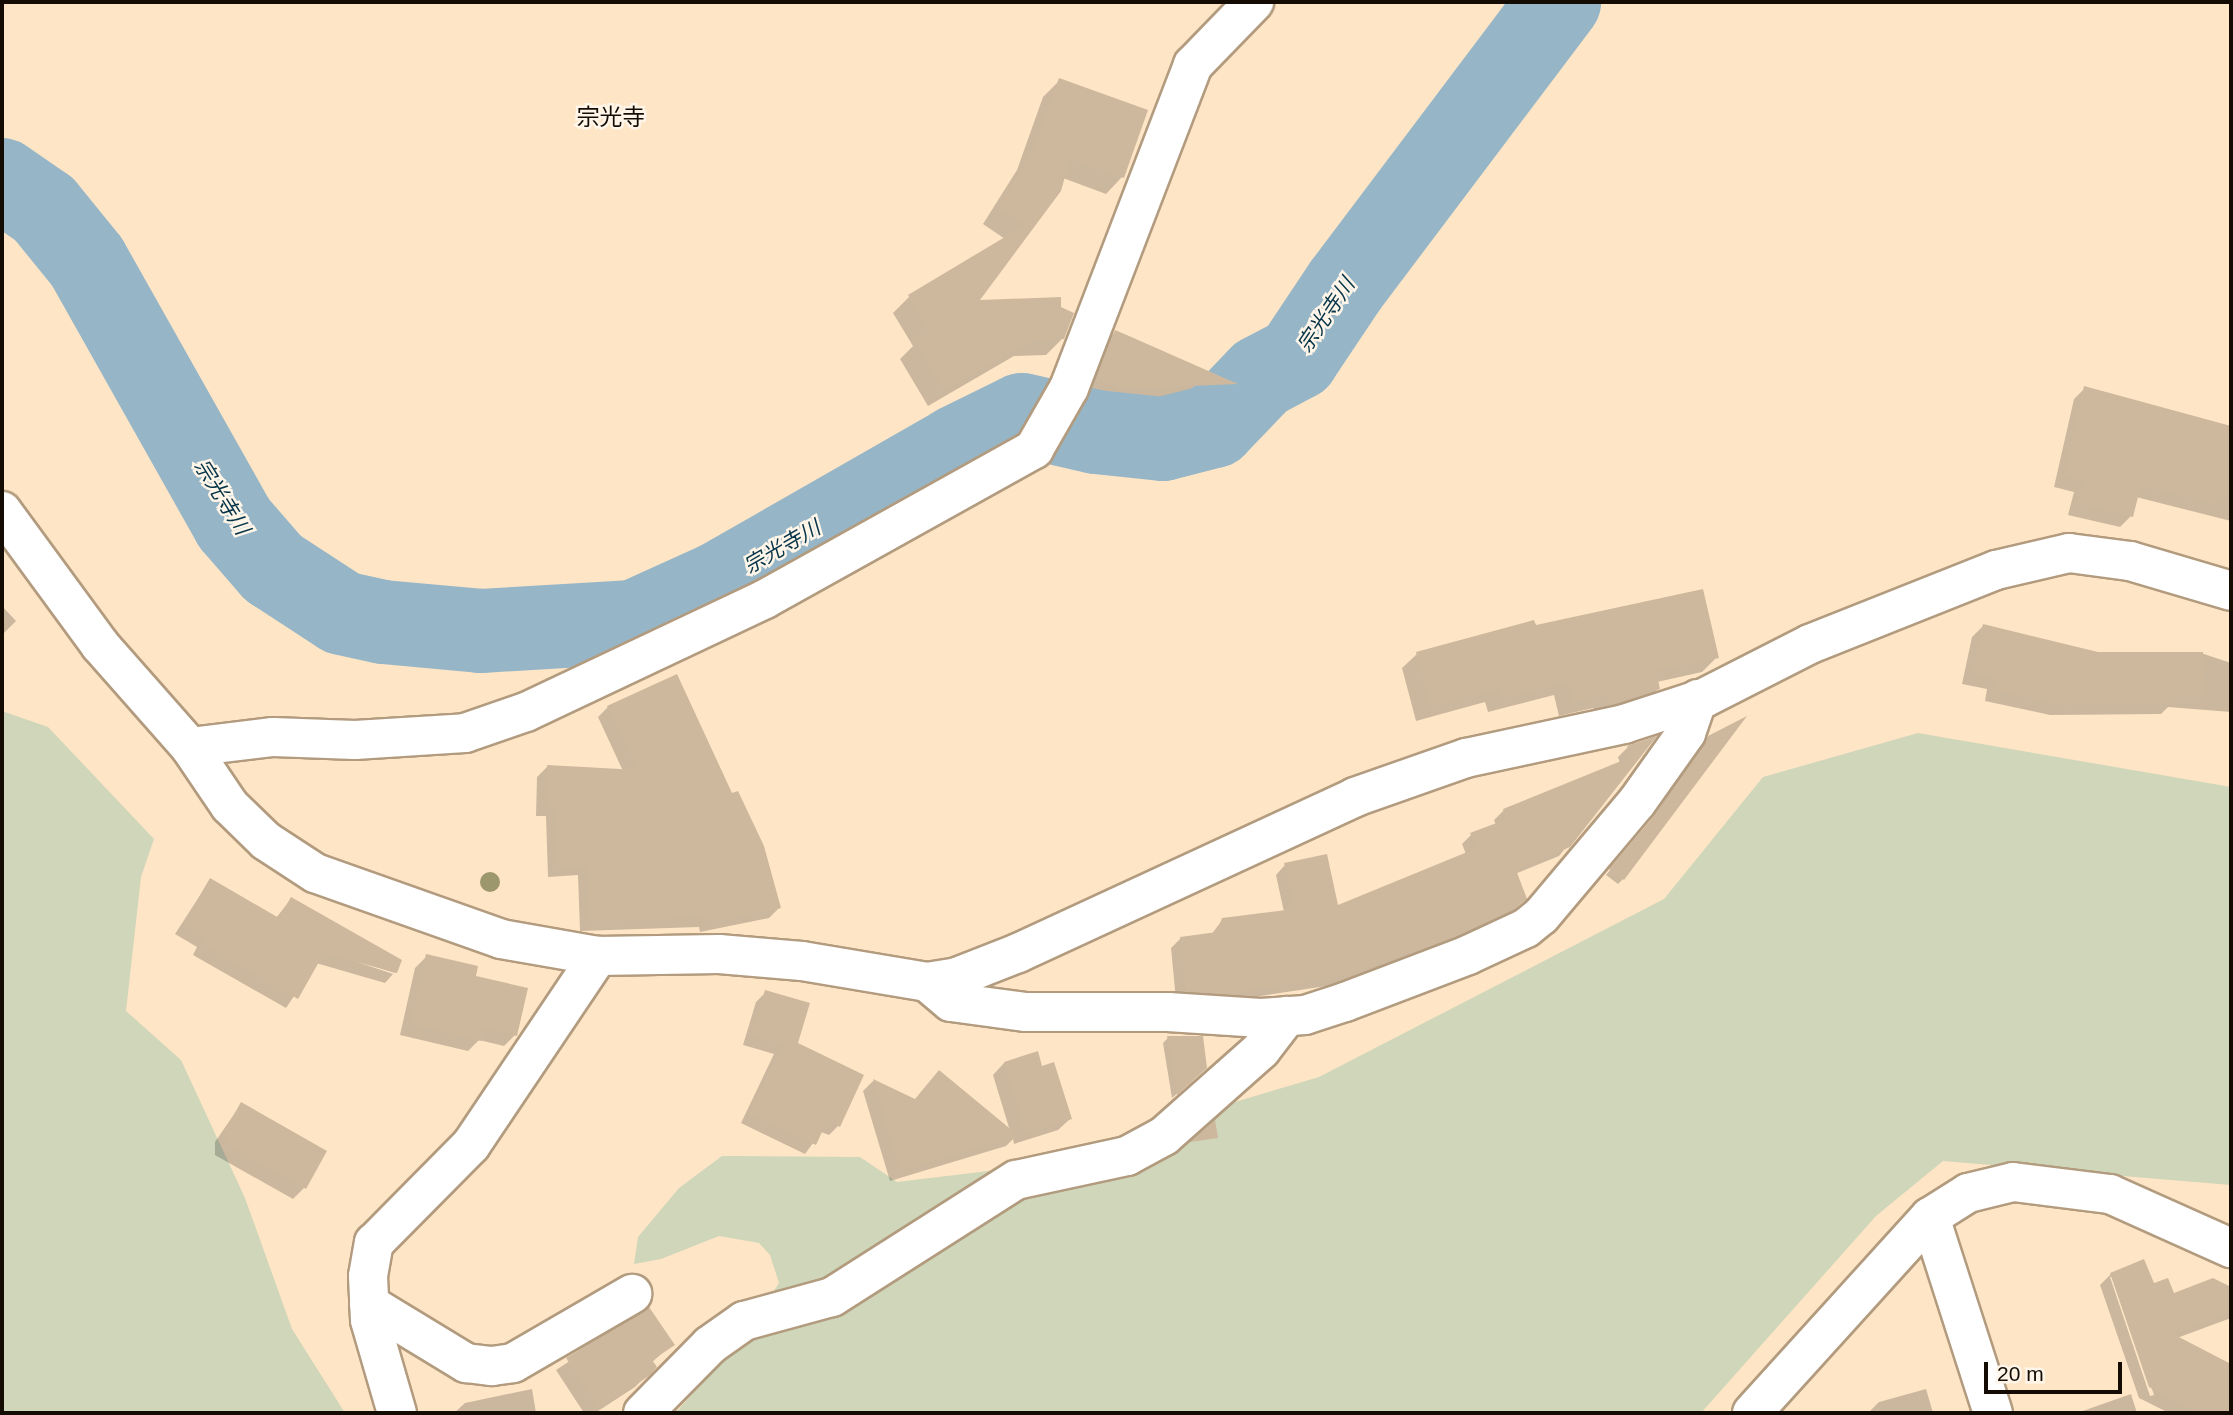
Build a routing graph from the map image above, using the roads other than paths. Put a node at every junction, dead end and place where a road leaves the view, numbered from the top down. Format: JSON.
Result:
{"nodes":[{"id":1,"x":1254,"y":2,"type":"edge"},
{"id":2,"x":2,"y":511,"type":"edge"},
{"id":3,"x":2231,"y":591,"type":"edge"},
{"id":4,"x":1698,"y":699,"type":"junction"},
{"id":5,"x":190,"y":747,"type":"junction"},
{"id":6,"x":598,"y":956,"type":"junction"},
{"id":7,"x":927,"y":982,"type":"junction"},
{"id":8,"x":1287,"y":1016,"type":"junction"},
{"id":9,"x":1930,"y":1217,"type":"junction"},
{"id":10,"x":2231,"y":1248,"type":"edge"},
{"id":11,"x":632,"y":1294,"type":"dead end"},
{"id":12,"x":369,"y":1304,"type":"junction"},
{"id":13,"x":397,"y":1413,"type":"edge"},
{"id":14,"x":643,"y":1413,"type":"edge"},
{"id":15,"x":1752,"y":1413,"type":"edge"},
{"id":16,"x":1993,"y":1413,"type":"edge"}],
"edges":[{"from":1,"to":5,"type":"street"},
{"from":2,"to":5,"type":"street"},
{"from":3,"to":4,"type":"street"},
{"from":4,"to":7,"type":"street"},
{"from":4,"to":8,"type":"street"},
{"from":5,"to":6,"type":"street"},
{"from":6,"to":7,"type":"street"},
{"from":6,"to":12,"type":"street"},
{"from":7,"to":8,"type":"street"},
{"from":8,"to":14,"type":"street"},
{"from":9,"to":10,"type":"street"},
{"from":9,"to":15,"type":"street"},
{"from":9,"to":16,"type":"street"},
{"from":11,"to":12,"type":"street"},
{"from":12,"to":13,"type":"street"}]}
